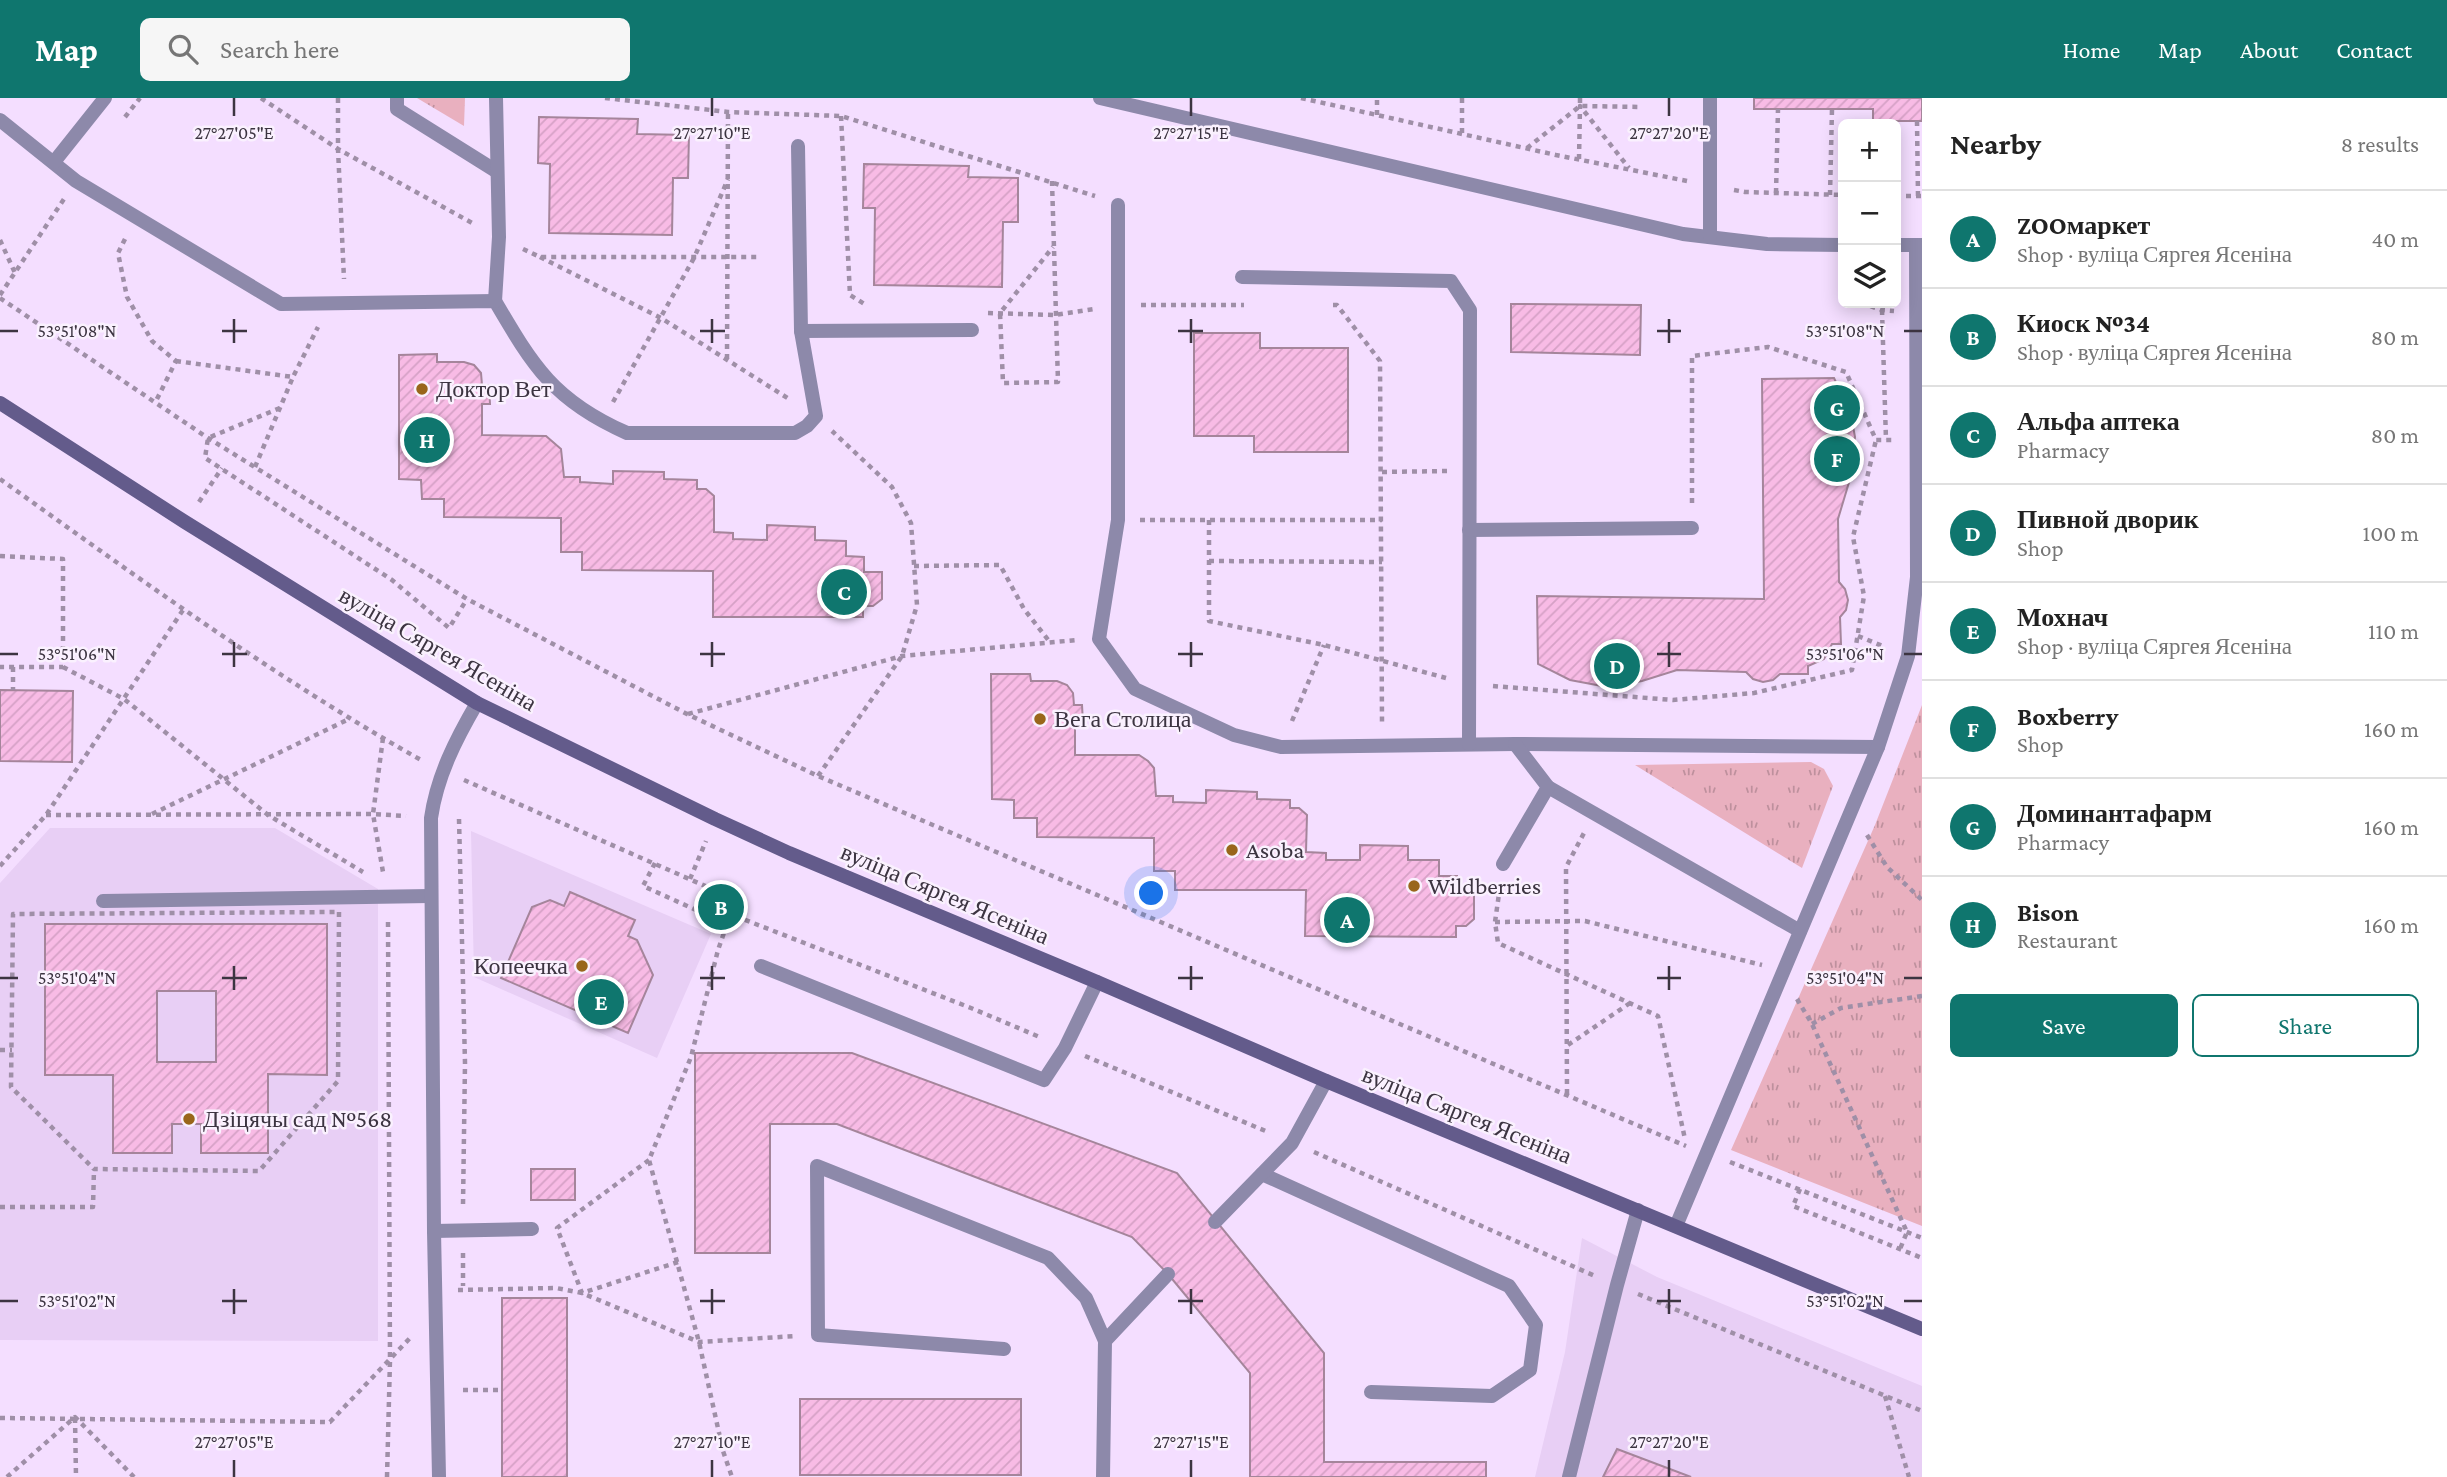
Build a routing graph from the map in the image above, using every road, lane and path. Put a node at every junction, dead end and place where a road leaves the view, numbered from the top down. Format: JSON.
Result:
{"nodes":[{"id":1,"x":105,"y":98,"type":"edge"},
{"id":2,"x":338,"y":98,"type":"edge"},
{"id":3,"x":397,"y":98,"type":"edge"},
{"id":4,"x":496,"y":98,"type":"edge"},
{"id":5,"x":605,"y":98,"type":"edge"},
{"id":6,"x":1100,"y":98,"type":"edge"},
{"id":7,"x":1301,"y":98,"type":"edge"},
{"id":8,"x":1377,"y":98,"type":"edge"},
{"id":9,"x":1462,"y":98,"type":"edge"},
{"id":10,"x":1580,"y":98,"type":"edge"},
{"id":11,"x":1710,"y":98,"type":"edge"},
{"id":12,"x":1580,"y":106,"type":"junction"},
{"id":13,"x":1642,"y":107,"type":"dead end"},
{"id":14,"x":1778,"y":109,"type":"dead end"},
{"id":15,"x":1832,"y":109,"type":"dead end"},
{"id":16,"x":728,"y":112,"type":"junction"},
{"id":17,"x":1377,"y":115,"type":"junction"},
{"id":18,"x":841,"y":116,"type":"junction"},
{"id":19,"x":0,"y":120,"type":"edge"},
{"id":20,"x":1917,"y":121,"type":"dead end"},
{"id":21,"x":1462,"y":134,"type":"junction"},
{"id":22,"x":798,"y":146,"type":"dead end"},
{"id":23,"x":1526,"y":148,"type":"junction"},
{"id":24,"x":1579,"y":159,"type":"junction"},
{"id":25,"x":54,"y":162,"type":"junction"},
{"id":26,"x":1629,"y":169,"type":"junction"},
{"id":27,"x":496,"y":171,"type":"junction"},
{"id":28,"x":728,"y":179,"type":"junction"},
{"id":29,"x":1052,"y":181,"type":"junction"},
{"id":30,"x":1710,"y":185,"type":"junction"},
{"id":31,"x":1776,"y":193,"type":"junction"},
{"id":32,"x":1830,"y":195,"type":"junction"},
{"id":33,"x":1838,"y":195,"type":"edge"},
{"id":34,"x":1901,"y":196,"type":"edge"},
{"id":35,"x":1920,"y":196,"type":"edge"},
{"id":36,"x":1118,"y":205,"type":"joint"},
{"id":37,"x":136,"y":216,"type":"junction"},
{"id":38,"x":1710,"y":237,"type":"junction"},
{"id":39,"x":0,"y":240,"type":"edge"},
{"id":40,"x":1838,"y":245,"type":"edge"},
{"id":41,"x":1901,"y":245,"type":"edge"},
{"id":42,"x":1919,"y":245,"type":"edge"},
{"id":43,"x":1053,"y":247,"type":"junction"},
{"id":44,"x":540,"y":257,"type":"dead end"},
{"id":45,"x":757,"y":257,"type":"dead end"},
{"id":46,"x":728,"y":258,"type":"junction"},
{"id":47,"x":15,"y":273,"type":"dead end"},
{"id":48,"x":1242,"y":277,"type":"dead end"},
{"id":49,"x":0,"y":298,"type":"edge"},
{"id":50,"x":495,"y":301,"type":"junction"},
{"id":51,"x":345,"y":302,"type":"junction"},
{"id":52,"x":1119,"y":305,"type":"junction"},
{"id":53,"x":1256,"y":305,"type":"dead end"},
{"id":54,"x":1324,"y":305,"type":"dead end"},
{"id":55,"x":869,"y":307,"type":"dead end"},
{"id":56,"x":1876,"y":308,"type":"edge"},
{"id":57,"x":1882,"y":310,"type":"junction"},
{"id":58,"x":1916,"y":312,"type":"junction"},
{"id":59,"x":987,"y":313,"type":"dead end"},
{"id":60,"x":1000,"y":313,"type":"junction"},
{"id":61,"x":1055,"y":315,"type":"junction"},
{"id":62,"x":661,"y":318,"type":"junction"},
{"id":63,"x":319,"y":325,"type":"dead end"},
{"id":64,"x":972,"y":330,"type":"dead end"},
{"id":65,"x":801,"y":331,"type":"junction"},
{"id":66,"x":727,"y":360,"type":"junction"},
{"id":67,"x":176,"y":361,"type":"junction"},
{"id":68,"x":293,"y":377,"type":"junction"},
{"id":69,"x":156,"y":401,"type":"junction"},
{"id":70,"x":0,"y":403,"type":"edge"},
{"id":71,"x":280,"y":408,"type":"junction"},
{"id":72,"x":816,"y":416,"type":"junction"},
{"id":73,"x":601,"y":422,"type":"junction"},
{"id":74,"x":208,"y":438,"type":"junction"},
{"id":75,"x":1876,"y":440,"type":"junction"},
{"id":76,"x":1886,"y":440,"type":"junction"},
{"id":77,"x":1917,"y":440,"type":"junction"},
{"id":78,"x":255,"y":467,"type":"junction"},
{"id":79,"x":222,"y":468,"type":"junction"},
{"id":80,"x":1469,"y":471,"type":"junction"},
{"id":81,"x":1382,"y":472,"type":"junction"},
{"id":82,"x":0,"y":479,"type":"edge"},
{"id":83,"x":1118,"y":520,"type":"junction"},
{"id":84,"x":1209,"y":520,"type":"junction"},
{"id":85,"x":1382,"y":520,"type":"junction"},
{"id":86,"x":185,"y":522,"type":"junction"},
{"id":87,"x":1692,"y":528,"type":"joint"},
{"id":88,"x":1469,"y":530,"type":"junction"},
{"id":89,"x":0,"y":556,"type":"edge"},
{"id":90,"x":1209,"y":561,"type":"junction"},
{"id":91,"x":1382,"y":562,"type":"junction"},
{"id":92,"x":914,"y":566,"type":"junction"},
{"id":93,"x":467,"y":599,"type":"junction"},
{"id":94,"x":183,"y":610,"type":"junction"},
{"id":95,"x":1099,"y":639,"type":"junction"},
{"id":96,"x":1049,"y":641,"type":"junction"},
{"id":97,"x":1324,"y":645,"type":"junction"},
{"id":98,"x":902,"y":656,"type":"junction"},
{"id":99,"x":1382,"y":662,"type":"junction"},
{"id":100,"x":0,"y":667,"type":"edge"},
{"id":101,"x":13,"y":667,"type":"junction"},
{"id":102,"x":63,"y":667,"type":"junction"},
{"id":103,"x":1469,"y":684,"type":"junction"},
{"id":104,"x":13,"y":690,"type":"dead end"},
{"id":105,"x":124,"y":699,"type":"junction"},
{"id":106,"x":477,"y":703,"type":"junction"},
{"id":107,"x":687,"y":714,"type":"junction"},
{"id":108,"x":350,"y":718,"type":"junction"},
{"id":109,"x":383,"y":738,"type":"junction"},
{"id":110,"x":1381,"y":744,"type":"junction"},
{"id":111,"x":1469,"y":744,"type":"junction"},
{"id":112,"x":1515,"y":744,"type":"junction"},
{"id":113,"x":1281,"y":747,"type":"junction"},
{"id":114,"x":1878,"y":747,"type":"junction"},
{"id":115,"x":443,"y":771,"type":"junction"},
{"id":116,"x":818,"y":776,"type":"junction"},
{"id":117,"x":224,"y":779,"type":"junction"},
{"id":118,"x":470,"y":782,"type":"junction"},
{"id":119,"x":1548,"y":788,"type":"junction"},
{"id":120,"x":464,"y":793,"type":"dead end"},
{"id":121,"x":1851,"y":810,"type":"junction"},
{"id":122,"x":373,"y":814,"type":"junction"},
{"id":123,"x":1595,"y":814,"type":"junction"},
{"id":124,"x":46,"y":815,"type":"junction"},
{"id":125,"x":151,"y":815,"type":"junction"},
{"id":126,"x":268,"y":815,"type":"junction"},
{"id":127,"x":431,"y":818,"type":"junction"},
{"id":128,"x":459,"y":818,"type":"dead end"},
{"id":129,"x":715,"y":819,"type":"junction"},
{"id":130,"x":655,"y":863,"type":"junction"},
{"id":131,"x":1503,"y":864,"type":"joint"},
{"id":132,"x":0,"y":866,"type":"edge"},
{"id":133,"x":690,"y":879,"type":"junction"},
{"id":134,"x":386,"y":892,"type":"junction"},
{"id":135,"x":430,"y":896,"type":"junction"},
{"id":136,"x":1922,"y":900,"type":"edge"},
{"id":137,"x":103,"y":901,"type":"dead end"},
{"id":138,"x":730,"y":914,"type":"junction"},
{"id":139,"x":1566,"y":921,"type":"junction"},
{"id":140,"x":1495,"y":922,"type":"junction"},
{"id":141,"x":727,"y":924,"type":"junction"},
{"id":142,"x":1800,"y":931,"type":"junction"},
{"id":143,"x":761,"y":966,"type":"dead end"},
{"id":144,"x":1776,"y":970,"type":"junction"},
{"id":145,"x":1567,"y":974,"type":"junction"},
{"id":146,"x":1097,"y":982,"type":"junction"},
{"id":147,"x":1922,"y":996,"type":"edge"},
{"id":148,"x":1630,"y":1003,"type":"junction"},
{"id":149,"x":1812,"y":1024,"type":"junction"},
{"id":150,"x":1567,"y":1045,"type":"junction"},
{"id":151,"x":1065,"y":1048,"type":"junction"},
{"id":152,"x":0,"y":1050,"type":"edge"},
{"id":153,"x":12,"y":1050,"type":"junction"},
{"id":154,"x":1326,"y":1082,"type":"junction"},
{"id":155,"x":1567,"y":1094,"type":"junction"},
{"id":156,"x":1292,"y":1143,"type":"junction"},
{"id":157,"x":1687,"y":1147,"type":"junction"},
{"id":158,"x":1705,"y":1153,"type":"junction"},
{"id":159,"x":649,"y":1160,"type":"junction"},
{"id":160,"x":94,"y":1169,"type":"junction"},
{"id":161,"x":1262,"y":1174,"type":"junction"},
{"id":162,"x":1800,"y":1189,"type":"junction"},
{"id":163,"x":0,"y":1207,"type":"edge"},
{"id":164,"x":1638,"y":1210,"type":"junction"},
{"id":165,"x":1215,"y":1222,"type":"dead end"},
{"id":166,"x":1676,"y":1226,"type":"junction"},
{"id":167,"x":532,"y":1229,"type":"dead end"},
{"id":168,"x":434,"y":1231,"type":"junction"},
{"id":169,"x":463,"y":1231,"type":"junction"},
{"id":170,"x":1907,"y":1232,"type":"junction"},
{"id":171,"x":1922,"y":1238,"type":"edge"},
{"id":172,"x":1900,"y":1249,"type":"junction"},
{"id":173,"x":1922,"y":1258,"type":"edge"},
{"id":174,"x":678,"y":1262,"type":"junction"},
{"id":175,"x":1168,"y":1274,"type":"dead end"},
{"id":176,"x":1617,"y":1285,"type":"junction"},
{"id":177,"x":435,"y":1290,"type":"junction"},
{"id":178,"x":463,"y":1290,"type":"junction"},
{"id":179,"x":582,"y":1293,"type":"junction"},
{"id":180,"x":463,"y":1303,"type":"dead end"},
{"id":181,"x":435,"y":1310,"type":"junction"},
{"id":182,"x":1922,"y":1329,"type":"edge"},
{"id":183,"x":818,"y":1335,"type":"junction"},
{"id":184,"x":1105,"y":1341,"type":"junction"},
{"id":185,"x":699,"y":1342,"type":"junction"},
{"id":186,"x":1004,"y":1349,"type":"dead end"},
{"id":187,"x":390,"y":1360,"type":"junction"},
{"id":188,"x":463,"y":1378,"type":"dead end"},
{"id":189,"x":463,"y":1390,"type":"junction"},
{"id":190,"x":502,"y":1390,"type":"dead end"},
{"id":191,"x":1371,"y":1392,"type":"dead end"},
{"id":192,"x":1885,"y":1395,"type":"junction"},
{"id":193,"x":463,"y":1402,"type":"dead end"},
{"id":194,"x":1922,"y":1411,"type":"edge"},
{"id":195,"x":0,"y":1418,"type":"edge"},
{"id":196,"x":75,"y":1418,"type":"junction"},
{"id":197,"x":7,"y":1477,"type":"edge"},
{"id":198,"x":76,"y":1477,"type":"edge"},
{"id":199,"x":134,"y":1477,"type":"edge"},
{"id":200,"x":387,"y":1477,"type":"edge"},
{"id":201,"x":439,"y":1477,"type":"edge"},
{"id":202,"x":732,"y":1477,"type":"edge"},
{"id":203,"x":1103,"y":1477,"type":"edge"},
{"id":204,"x":1569,"y":1477,"type":"edge"},
{"id":205,"x":1909,"y":1477,"type":"edge"}],
"edges":[{"from":1,"to":25,"type":"lane"},
{"from":2,"to":51,"type":"path"},
{"from":3,"to":27,"type":"lane"},
{"from":4,"to":27,"type":"lane"},
{"from":5,"to":16,"type":"path"},
{"from":6,"to":38,"type":"lane"},
{"from":7,"to":17,"type":"path"},
{"from":8,"to":17,"type":"path"},
{"from":9,"to":21,"type":"path"},
{"from":10,"to":12,"type":"path"},
{"from":11,"to":30,"type":"lane"},
{"from":12,"to":13,"type":"path"},
{"from":12,"to":23,"type":"path"},
{"from":12,"to":24,"type":"path"},
{"from":12,"to":26,"type":"path"},
{"from":14,"to":31,"type":"path"},
{"from":15,"to":32,"type":"path"},
{"from":16,"to":18,"type":"path"},
{"from":16,"to":28,"type":"path"},
{"from":17,"to":21,"type":"path"},
{"from":18,"to":29,"type":"path"},
{"from":18,"to":55,"type":"path"},
{"from":19,"to":25,"type":"lane"},
{"from":20,"to":35,"type":"path"},
{"from":21,"to":23,"type":"path"},
{"from":22,"to":65,"type":"lane"},
{"from":23,"to":24,"type":"path"},
{"from":24,"to":26,"type":"path"},
{"from":25,"to":37,"type":"lane"},
{"from":26,"to":30,"type":"path"},
{"from":27,"to":50,"type":"lane"},
{"from":28,"to":46,"type":"path"},
{"from":28,"to":62,"type":"path"},
{"from":29,"to":36,"type":"path"},
{"from":29,"to":43,"type":"path"},
{"from":30,"to":31,"type":"path"},
{"from":30,"to":38,"type":"lane"},
{"from":31,"to":32,"type":"path"},
{"from":32,"to":33,"type":"path"},
{"from":34,"to":35,"type":"path"},
{"from":36,"to":52,"type":"lane"},
{"from":37,"to":51,"type":"lane"},
{"from":37,"to":67,"type":"path"},
{"from":38,"to":40,"type":"lane"},
{"from":39,"to":47,"type":"path"},
{"from":41,"to":42,"type":"lane"},
{"from":42,"to":58,"type":"lane"},
{"from":43,"to":60,"type":"path"},
{"from":43,"to":61,"type":"path"},
{"from":44,"to":62,"type":"path"},
{"from":45,"to":46,"type":"path"},
{"from":46,"to":66,"type":"path"},
{"from":48,"to":80,"type":"lane"},
{"from":49,"to":69,"type":"path"},
{"from":50,"to":51,"type":"lane"},
{"from":50,"to":73,"type":"lane"},
{"from":52,"to":53,"type":"path"},
{"from":52,"to":61,"type":"path"},
{"from":52,"to":83,"type":"lane"},
{"from":54,"to":81,"type":"path"},
{"from":56,"to":57,"type":"path"},
{"from":57,"to":58,"type":"path"},
{"from":57,"to":76,"type":"path"},
{"from":58,"to":77,"type":"lane"},
{"from":59,"to":60,"type":"path"},
{"from":60,"to":61,"type":"path"},
{"from":60,"to":61,"type":"path"},
{"from":62,"to":66,"type":"path"},
{"from":62,"to":73,"type":"path"},
{"from":63,"to":68,"type":"path"},
{"from":64,"to":65,"type":"lane"},
{"from":65,"to":72,"type":"lane"},
{"from":66,"to":72,"type":"path"},
{"from":67,"to":68,"type":"path"},
{"from":67,"to":69,"type":"path"},
{"from":68,"to":71,"type":"path"},
{"from":69,"to":74,"type":"path"},
{"from":70,"to":86,"type":"main road","name":"вуліца Сяргея Ясеніна"},
{"from":71,"to":74,"type":"path"},
{"from":71,"to":78,"type":"path"},
{"from":72,"to":73,"type":"lane"},
{"from":72,"to":92,"type":"path"},
{"from":74,"to":78,"type":"path"},
{"from":74,"to":79,"type":"path"},
{"from":75,"to":76,"type":"path"},
{"from":75,"to":87,"type":"path"},
{"from":75,"to":103,"type":"path"},
{"from":76,"to":77,"type":"path"},
{"from":77,"to":114,"type":"lane"},
{"from":78,"to":93,"type":"path"},
{"from":79,"to":86,"type":"path"},
{"from":79,"to":93,"type":"path"},
{"from":80,"to":81,"type":"path"},
{"from":80,"to":88,"type":"lane"},
{"from":81,"to":85,"type":"path"},
{"from":82,"to":94,"type":"path"},
{"from":83,"to":84,"type":"path"},
{"from":83,"to":95,"type":"lane"},
{"from":84,"to":85,"type":"path"},
{"from":84,"to":90,"type":"path"},
{"from":85,"to":91,"type":"path"},
{"from":86,"to":106,"type":"main road","name":"вуліца Сяргея Ясеніна"},
{"from":87,"to":88,"type":"lane"},
{"from":88,"to":103,"type":"lane"},
{"from":89,"to":102,"type":"path"},
{"from":90,"to":91,"type":"path"},
{"from":90,"to":97,"type":"path"},
{"from":91,"to":99,"type":"path"},
{"from":92,"to":96,"type":"path"},
{"from":92,"to":98,"type":"path"},
{"from":93,"to":107,"type":"path"},
{"from":94,"to":105,"type":"path"},
{"from":94,"to":108,"type":"path"},
{"from":95,"to":96,"type":"path"},
{"from":95,"to":113,"type":"lane"},
{"from":96,"to":98,"type":"path"},
{"from":97,"to":99,"type":"path"},
{"from":97,"to":113,"type":"path"},
{"from":98,"to":107,"type":"path"},
{"from":98,"to":116,"type":"path"},
{"from":99,"to":103,"type":"path"},
{"from":99,"to":110,"type":"path"},
{"from":100,"to":101,"type":"path"},
{"from":101,"to":102,"type":"path"},
{"from":101,"to":104,"type":"path"},
{"from":102,"to":105,"type":"path"},
{"from":103,"to":111,"type":"lane"},
{"from":105,"to":117,"type":"path"},
{"from":105,"to":124,"type":"path"},
{"from":106,"to":115,"type":"lane"},
{"from":106,"to":129,"type":"main road","name":"вуліца Сяргея Ясеніна"},
{"from":107,"to":116,"type":"path"},
{"from":108,"to":109,"type":"path"},
{"from":108,"to":117,"type":"path"},
{"from":109,"to":115,"type":"path"},
{"from":109,"to":122,"type":"path"},
{"from":110,"to":111,"type":"lane"},
{"from":110,"to":113,"type":"lane"},
{"from":111,"to":112,"type":"lane"},
{"from":112,"to":114,"type":"lane"},
{"from":112,"to":119,"type":"lane"},
{"from":114,"to":121,"type":"lane"},
{"from":115,"to":118,"type":"path"},
{"from":115,"to":127,"type":"lane"},
{"from":116,"to":155,"type":"path"},
{"from":117,"to":125,"type":"path"},
{"from":117,"to":126,"type":"path"},
{"from":118,"to":120,"type":"path"},
{"from":118,"to":130,"type":"path"},
{"from":119,"to":123,"type":"lane"},
{"from":119,"to":131,"type":"lane"},
{"from":121,"to":136,"type":"path"},
{"from":121,"to":142,"type":"lane"},
{"from":122,"to":126,"type":"path"},
{"from":122,"to":127,"type":"path"},
{"from":122,"to":134,"type":"path"},
{"from":123,"to":139,"type":"path"},
{"from":123,"to":142,"type":"lane"},
{"from":124,"to":125,"type":"path"},
{"from":124,"to":132,"type":"path"},
{"from":125,"to":126,"type":"path"},
{"from":126,"to":134,"type":"path"},
{"from":127,"to":135,"type":"lane"},
{"from":128,"to":169,"type":"path"},
{"from":129,"to":133,"type":"path"},
{"from":129,"to":146,"type":"main road","name":"вуліца Сяргея Ясеніна"},
{"from":130,"to":133,"type":"path"},
{"from":130,"to":141,"type":"path"},
{"from":131,"to":140,"type":"path"},
{"from":133,"to":138,"type":"path"},
{"from":134,"to":135,"type":"lane"},
{"from":134,"to":137,"type":"lane"},
{"from":134,"to":187,"type":"path"},
{"from":135,"to":168,"type":"lane"},
{"from":138,"to":141,"type":"path"},
{"from":138,"to":151,"type":"path"},
{"from":139,"to":140,"type":"path"},
{"from":139,"to":144,"type":"path"},
{"from":139,"to":145,"type":"path"},
{"from":140,"to":145,"type":"path"},
{"from":141,"to":159,"type":"path"},
{"from":142,"to":144,"type":"lane"},
{"from":143,"to":151,"type":"lane"},
{"from":144,"to":149,"type":"path"},
{"from":144,"to":158,"type":"lane"},
{"from":145,"to":148,"type":"path"},
{"from":145,"to":150,"type":"path"},
{"from":146,"to":151,"type":"lane"},
{"from":146,"to":154,"type":"main road","name":"вуліца Сяргея Ясеніна"},
{"from":147,"to":149,"type":"path"},
{"from":148,"to":150,"type":"path"},
{"from":148,"to":157,"type":"path"},
{"from":149,"to":170,"type":"path"},
{"from":150,"to":155,"type":"path"},
{"from":151,"to":156,"type":"path"},
{"from":152,"to":153,"type":"path"},
{"from":153,"to":160,"type":"path"},
{"from":153,"to":160,"type":"path"},
{"from":154,"to":156,"type":"lane"},
{"from":154,"to":164,"type":"main road","name":"вуліца Сяргея Ясеніна"},
{"from":155,"to":157,"type":"path"},
{"from":156,"to":161,"type":"lane"},
{"from":156,"to":176,"type":"path"},
{"from":157,"to":158,"type":"path"},
{"from":158,"to":162,"type":"path"},
{"from":158,"to":166,"type":"lane"},
{"from":159,"to":174,"type":"path"},
{"from":159,"to":179,"type":"path"},
{"from":160,"to":163,"type":"path"},
{"from":161,"to":165,"type":"lane"},
{"from":161,"to":191,"type":"lane"},
{"from":162,"to":170,"type":"path"},
{"from":162,"to":172,"type":"path"},
{"from":164,"to":166,"type":"main road","name":"вуліца Сяргея Ясеніна"},
{"from":164,"to":176,"type":"lane"},
{"from":166,"to":182,"type":"main road","name":"вуліца Сяргея Ясеніна"},
{"from":167,"to":169,"type":"lane"},
{"from":168,"to":169,"type":"lane"},
{"from":168,"to":177,"type":"lane"},
{"from":169,"to":178,"type":"path"},
{"from":170,"to":171,"type":"path"},
{"from":170,"to":172,"type":"path"},
{"from":172,"to":173,"type":"path"},
{"from":174,"to":179,"type":"path"},
{"from":174,"to":185,"type":"path"},
{"from":175,"to":184,"type":"lane"},
{"from":176,"to":192,"type":"path"},
{"from":176,"to":204,"type":"lane"},
{"from":177,"to":178,"type":"path"},
{"from":177,"to":181,"type":"lane"},
{"from":178,"to":179,"type":"path"},
{"from":178,"to":180,"type":"path"},
{"from":179,"to":185,"type":"path"},
{"from":181,"to":187,"type":"path"},
{"from":181,"to":201,"type":"lane"},
{"from":183,"to":184,"type":"lane"},
{"from":183,"to":185,"type":"path"},
{"from":183,"to":186,"type":"lane"},
{"from":184,"to":203,"type":"lane"},
{"from":185,"to":202,"type":"path"},
{"from":187,"to":196,"type":"path"},
{"from":187,"to":200,"type":"path"},
{"from":188,"to":189,"type":"path"},
{"from":189,"to":190,"type":"path"},
{"from":189,"to":193,"type":"path"},
{"from":192,"to":194,"type":"path"},
{"from":192,"to":205,"type":"path"},
{"from":195,"to":196,"type":"path"},
{"from":196,"to":197,"type":"path"},
{"from":196,"to":198,"type":"path"},
{"from":196,"to":199,"type":"path"}]}
